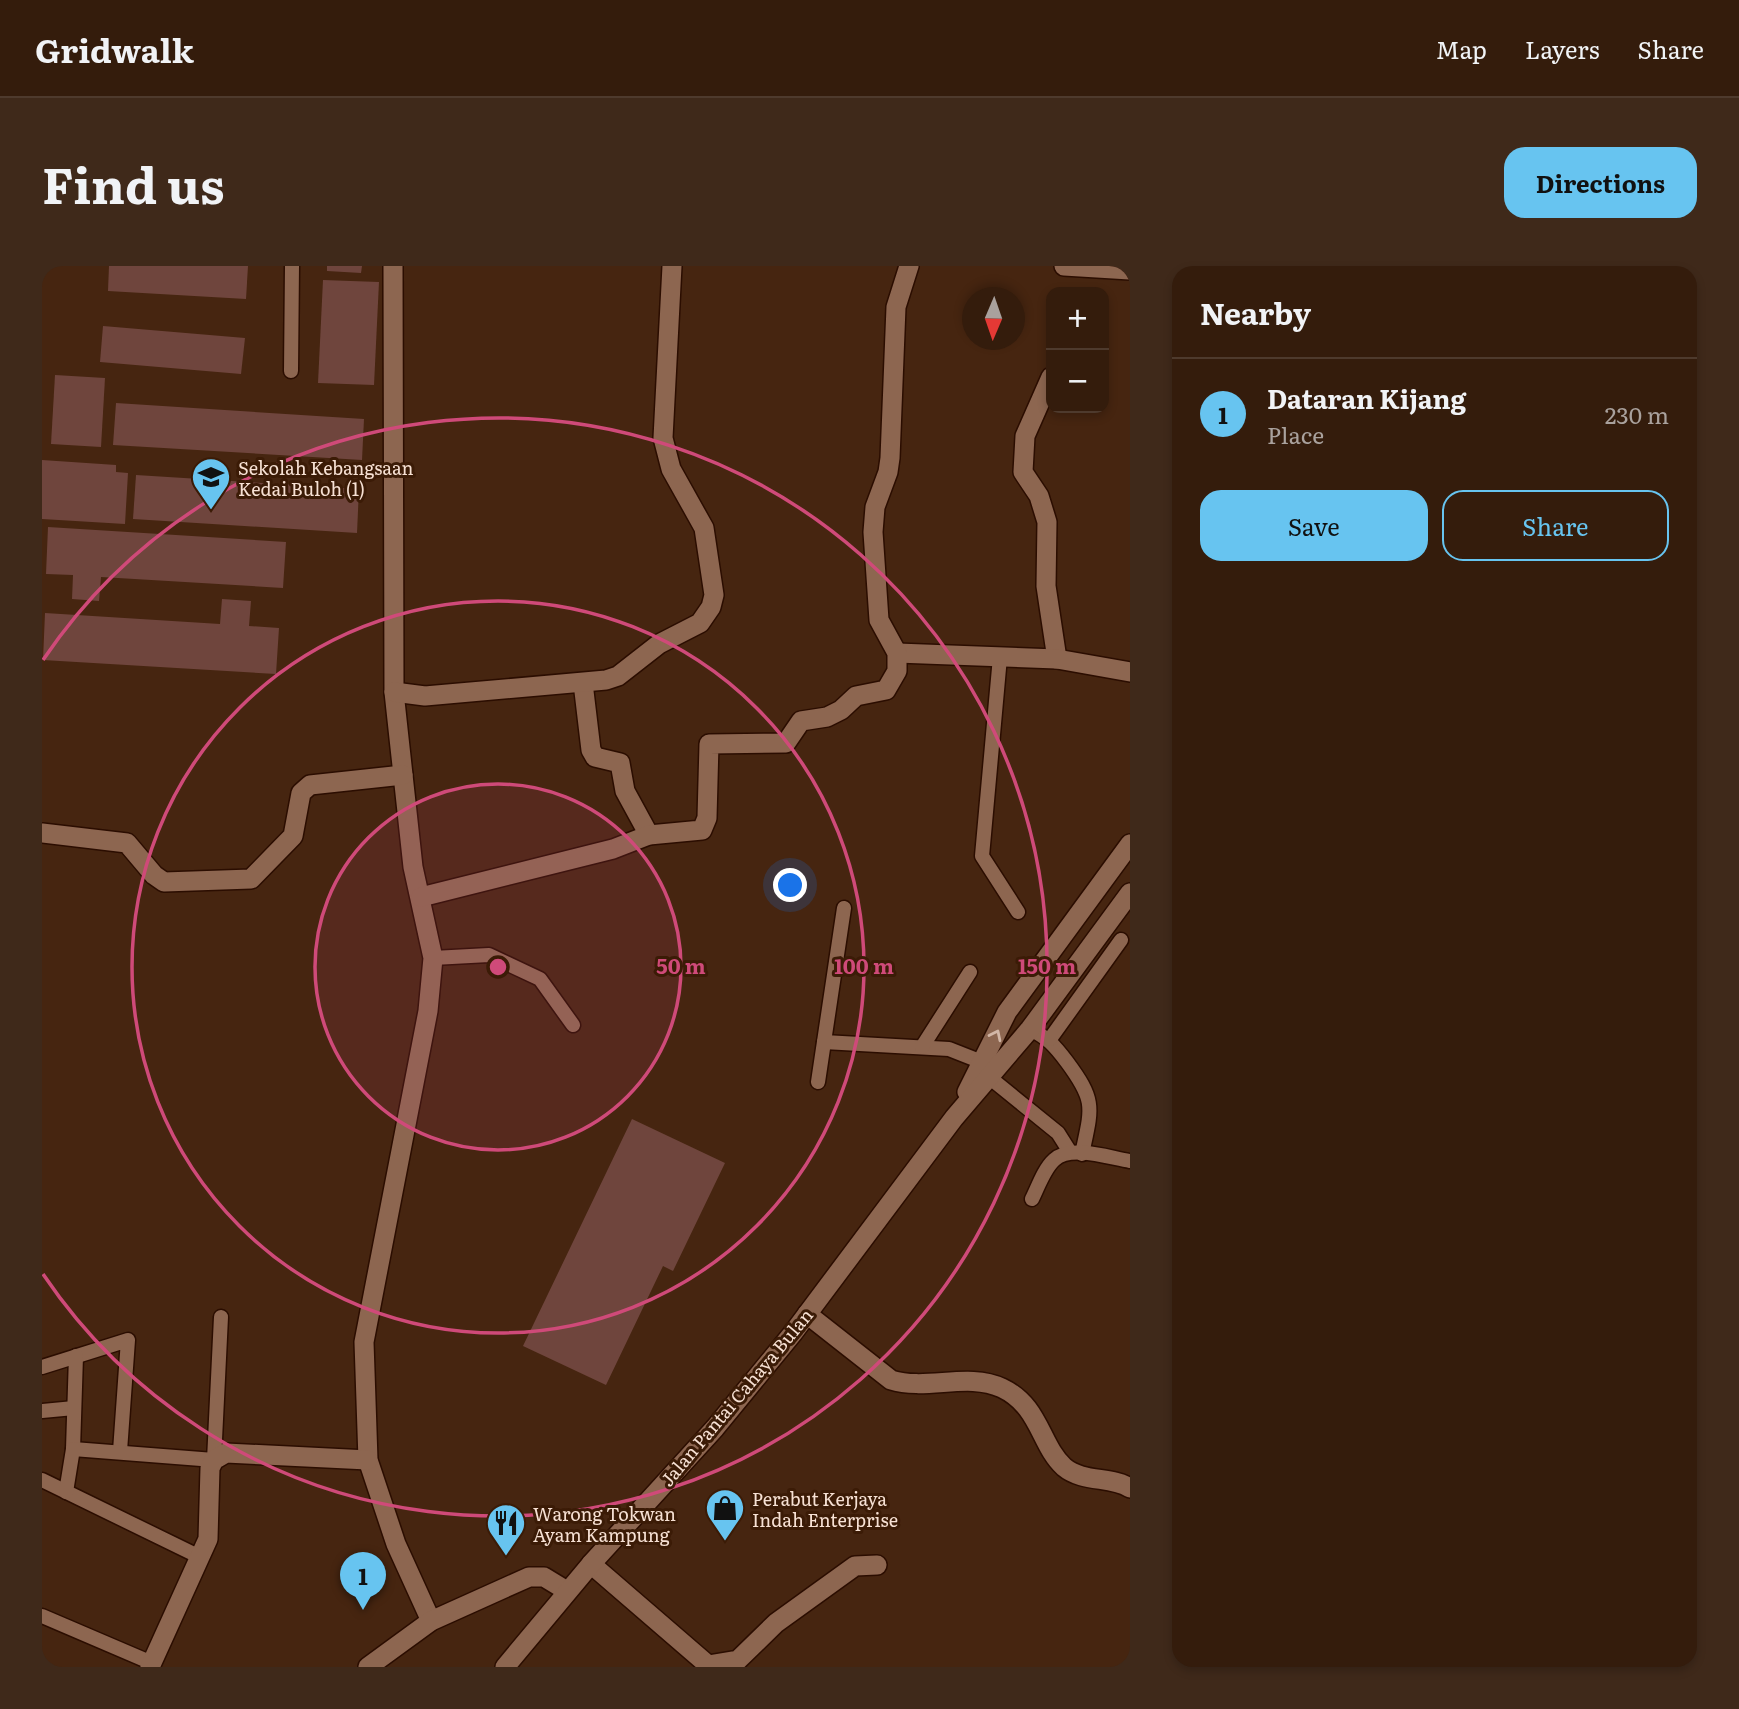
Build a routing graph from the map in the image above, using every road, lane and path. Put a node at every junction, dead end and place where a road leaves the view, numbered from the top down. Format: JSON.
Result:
{"nodes":[{"id":1,"x":292,"y":266,"type":"edge"},
{"id":2,"x":393,"y":266,"type":"edge"},
{"id":3,"x":672,"y":266,"type":"edge"},
{"id":4,"x":909,"y":266,"type":"edge"},
{"id":5,"x":1064,"y":266,"type":"edge"},
{"id":6,"x":1130,"y":270,"type":"edge"},
{"id":7,"x":291,"y":371,"type":"dead end"},
{"id":8,"x":1046,"y":388,"type":"edge"},
{"id":9,"x":897,"y":653,"type":"junction"},
{"id":10,"x":1000,"y":657,"type":"junction"},
{"id":11,"x":1057,"y":659,"type":"junction"},
{"id":12,"x":1130,"y":672,"type":"edge"},
{"id":13,"x":583,"y":683,"type":"junction"},
{"id":14,"x":394,"y":692,"type":"junction"},
{"id":15,"x":403,"y":775,"type":"junction"},
{"id":16,"x":42,"y":833,"type":"edge"},
{"id":17,"x":649,"y":835,"type":"junction"},
{"id":18,"x":1130,"y":844,"type":"edge"},
{"id":19,"x":1130,"y":893,"type":"edge"},
{"id":20,"x":421,"y":897,"type":"junction"},
{"id":21,"x":844,"y":908,"type":"dead end"},
{"id":22,"x":1018,"y":912,"type":"dead end"},
{"id":23,"x":1116,"y":916,"type":"edge"},
{"id":24,"x":1126,"y":939,"type":"edge"},
{"id":25,"x":433,"y":958,"type":"junction"},
{"id":26,"x":970,"y":972,"type":"dead end"},
{"id":27,"x":573,"y":1025,"type":"dead end"},
{"id":28,"x":1030,"y":1029,"type":"junction"},
{"id":29,"x":1050,"y":1039,"type":"junction"},
{"id":30,"x":824,"y":1042,"type":"junction"},
{"id":31,"x":922,"y":1047,"type":"junction"},
{"id":32,"x":986,"y":1070,"type":"junction"},
{"id":33,"x":818,"y":1082,"type":"dead end"},
{"id":34,"x":1076,"y":1153,"type":"junction"},
{"id":35,"x":1130,"y":1161,"type":"edge"},
{"id":36,"x":1032,"y":1199,"type":"dead end"},
{"id":37,"x":807,"y":1314,"type":"junction"},
{"id":38,"x":221,"y":1317,"type":"dead end"},
{"id":39,"x":76,"y":1356,"type":"junction"},
{"id":40,"x":42,"y":1367,"type":"edge"},
{"id":41,"x":74,"y":1408,"type":"junction"},
{"id":42,"x":42,"y":1411,"type":"edge"},
{"id":43,"x":73,"y":1449,"type":"junction"},
{"id":44,"x":120,"y":1451,"type":"junction"},
{"id":45,"x":214,"y":1460,"type":"junction"},
{"id":46,"x":368,"y":1460,"type":"junction"},
{"id":47,"x":42,"y":1480,"type":"edge"},
{"id":48,"x":1130,"y":1488,"type":"edge"},
{"id":49,"x":66,"y":1492,"type":"junction"},
{"id":50,"x":200,"y":1557,"type":"junction"},
{"id":51,"x":591,"y":1564,"type":"junction"},
{"id":52,"x":877,"y":1565,"type":"dead end"},
{"id":53,"x":567,"y":1591,"type":"junction"},
{"id":54,"x":42,"y":1616,"type":"edge"},
{"id":55,"x":431,"y":1621,"type":"junction"},
{"id":56,"x":151,"y":1665,"type":"edge"},
{"id":57,"x":368,"y":1667,"type":"edge"},
{"id":58,"x":505,"y":1667,"type":"edge"}],
"edges":[{"from":1,"to":7,"type":"lane"},
{"from":2,"to":14,"type":"street"},
{"from":3,"to":13,"type":"street"},
{"from":4,"to":9,"type":"street"},
{"from":5,"to":6,"type":"street"},
{"from":8,"to":11,"type":"street"},
{"from":9,"to":10,"type":"street"},
{"from":9,"to":17,"type":"street"},
{"from":10,"to":11,"type":"street"},
{"from":10,"to":22,"type":"lane"},
{"from":11,"to":12,"type":"street"},
{"from":13,"to":14,"type":"street"},
{"from":13,"to":17,"type":"street"},
{"from":14,"to":15,"type":"street"},
{"from":15,"to":16,"type":"street"},
{"from":15,"to":20,"type":"street"},
{"from":17,"to":20,"type":"street"},
{"from":32,"to":18,"type":"street","name":"Jalan Pantai Cahaya Bulan","one_way":true},
{"from":19,"to":23,"type":"street","name":"Jalan Pantai Cahaya Bulan"},
{"from":20,"to":25,"type":"street"},
{"from":21,"to":30,"type":"lane"},
{"from":23,"to":24,"type":"lane"},
{"from":23,"to":28,"type":"street","name":"Jalan Pantai Cahaya Bulan"},
{"from":24,"to":29,"type":"lane"},
{"from":25,"to":27,"type":"lane"},
{"from":25,"to":46,"type":"street"},
{"from":26,"to":31,"type":"lane"},
{"from":28,"to":29,"type":"lane"},
{"from":28,"to":32,"type":"street","name":"Jalan Pantai Cahaya Bulan"},
{"from":29,"to":34,"type":"lane"},
{"from":30,"to":31,"type":"lane"},
{"from":30,"to":33,"type":"lane"},
{"from":31,"to":32,"type":"lane"},
{"from":32,"to":34,"type":"lane"},
{"from":32,"to":37,"type":"street","name":"Jalan Pantai Cahaya Bulan"},
{"from":34,"to":35,"type":"lane"},
{"from":34,"to":36,"type":"lane"},
{"from":37,"to":48,"type":"street"},
{"from":37,"to":51,"type":"street","name":"Jalan Pantai Cahaya Bulan"},
{"from":38,"to":45,"type":"lane"},
{"from":39,"to":40,"type":"lane"},
{"from":39,"to":41,"type":"lane"},
{"from":39,"to":44,"type":"lane"},
{"from":41,"to":42,"type":"lane"},
{"from":41,"to":43,"type":"lane"},
{"from":43,"to":44,"type":"lane"},
{"from":43,"to":49,"type":"lane"},
{"from":44,"to":45,"type":"lane"},
{"from":45,"to":46,"type":"street"},
{"from":45,"to":50,"type":"street"},
{"from":46,"to":55,"type":"street"},
{"from":47,"to":49,"type":"lane"},
{"from":49,"to":50,"type":"lane"},
{"from":50,"to":56,"type":"street"},
{"from":51,"to":52,"type":"street"},
{"from":51,"to":53,"type":"street","name":"Jalan Pantai Cahaya Bulan"},
{"from":53,"to":55,"type":"street"},
{"from":53,"to":58,"type":"street","name":"Jalan Pantai Cahaya Bulan"},
{"from":54,"to":56,"type":"lane"},
{"from":55,"to":57,"type":"street"}]}
